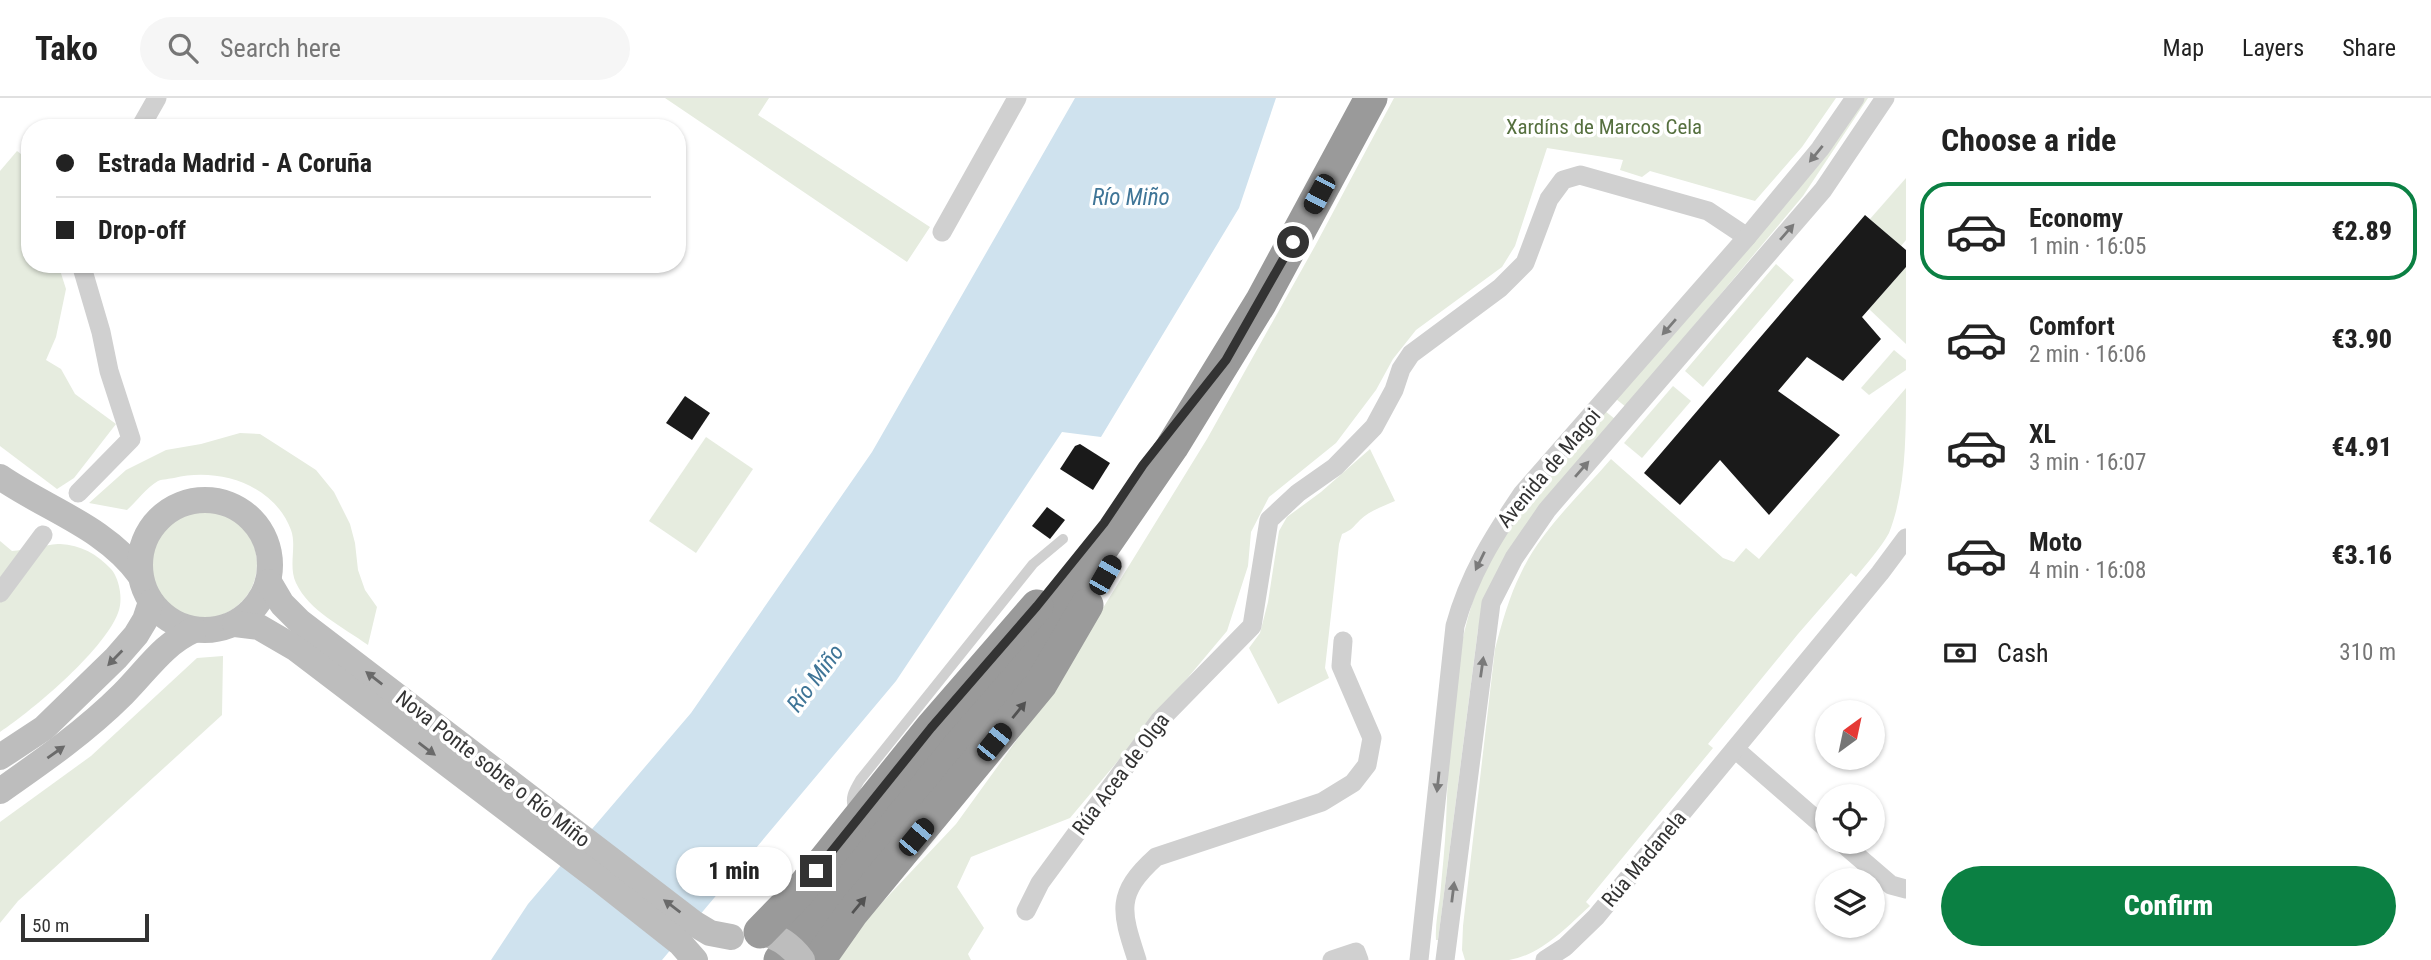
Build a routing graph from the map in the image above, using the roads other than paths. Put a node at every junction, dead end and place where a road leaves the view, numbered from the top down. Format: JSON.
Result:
{"nodes":[{"id":1,"x":157,"y":98,"type":"edge"},
{"id":2,"x":1017,"y":98,"type":"edge"},
{"id":3,"x":1371,"y":98,"type":"edge"},
{"id":4,"x":1855,"y":98,"type":"edge"},
{"id":5,"x":1885,"y":98,"type":"edge"},
{"id":6,"x":145,"y":119,"type":"edge"},
{"id":7,"x":942,"y":232,"type":"dead end"},
{"id":8,"x":1747,"y":237,"type":"junction"},
{"id":9,"x":1293,"y":242,"type":"junction"},
{"id":10,"x":84,"y":273,"type":"edge"},
{"id":11,"x":1226,"y":360,"type":"junction"},
{"id":12,"x":0,"y":477,"type":"edge"},
{"id":13,"x":78,"y":493,"type":"dead end"},
{"id":14,"x":152,"y":526,"type":"junction"},
{"id":15,"x":91,"y":529,"type":"junction"},
{"id":16,"x":43,"y":535,"type":"dead end"},
{"id":17,"x":1906,"y":538,"type":"edge"},
{"id":18,"x":1063,"y":539,"type":"dead end"},
{"id":19,"x":140,"y":575,"type":"junction"},
{"id":20,"x":268,"y":582,"type":"junction"},
{"id":21,"x":0,"y":593,"type":"edge"},
{"id":22,"x":151,"y":602,"type":"junction"},
{"id":23,"x":235,"y":624,"type":"junction"},
{"id":24,"x":194,"y":630,"type":"junction"},
{"id":25,"x":302,"y":638,"type":"junction"},
{"id":26,"x":1343,"y":641,"type":"dead end"},
{"id":27,"x":1735,"y":749,"type":"junction"},
{"id":28,"x":0,"y":757,"type":"edge"},
{"id":29,"x":0,"y":790,"type":"edge"},
{"id":30,"x":1815,"y":819,"type":"edge"},
{"id":31,"x":882,"y":837,"type":"junction"},
{"id":32,"x":1855,"y":854,"type":"edge"},
{"id":33,"x":1906,"y":889,"type":"edge"},
{"id":34,"x":1026,"y":911,"type":"dead end"},
{"id":35,"x":746,"y":934,"type":"junction"},
{"id":36,"x":695,"y":960,"type":"edge"},
{"id":37,"x":706,"y":960,"type":"edge"},
{"id":38,"x":780,"y":960,"type":"edge"},
{"id":39,"x":802,"y":960,"type":"edge"},
{"id":40,"x":819,"y":960,"type":"edge"},
{"id":41,"x":1137,"y":960,"type":"edge"},
{"id":42,"x":1332,"y":960,"type":"edge"},
{"id":43,"x":1359,"y":960,"type":"edge"},
{"id":44,"x":1419,"y":960,"type":"edge"},
{"id":45,"x":1445,"y":960,"type":"edge"},
{"id":46,"x":1545,"y":960,"type":"edge"}],
"edges":[{"from":1,"to":6,"type":"street"},
{"from":2,"to":7,"type":"street"},
{"from":3,"to":9,"type":"highway"},
{"from":4,"to":8,"type":"street","name":"Avenida de Magoi","one_way":true},
{"from":45,"to":5,"type":"street","name":"Avenida de Magoi","one_way":true},
{"from":8,"to":34,"type":"street","name":"Rúa Acea de Olga"},
{"from":8,"to":44,"type":"street","name":"Avenida de Magoi","one_way":true},
{"from":9,"to":11,"type":"highway"},
{"from":40,"to":9,"type":"highway","one_way":true},
{"from":10,"to":13,"type":"street"},
{"from":11,"to":31,"type":"highway"},
{"from":11,"to":35,"type":"highway","bridge":true},
{"from":12,"to":15,"type":"main road"},
{"from":14,"to":15,"type":"main road"},
{"from":14,"to":19,"type":"main road"},
{"from":14,"to":20,"type":"main road"},
{"from":15,"to":19,"type":"main road"},
{"from":16,"to":21,"type":"street"},
{"from":17,"to":27,"type":"street","name":"Rúa Madanela"},
{"from":18,"to":31,"type":"lane"},
{"from":19,"to":22,"type":"main road"},
{"from":20,"to":23,"type":"main road"},
{"from":20,"to":25,"type":"main road","name":"Nova Ponte sobre o Río Miño"},
{"from":22,"to":24,"type":"main road"},
{"from":22,"to":28,"type":"main road","one_way":true},
{"from":23,"to":24,"type":"main road"},
{"from":23,"to":25,"type":"main road","name":"Nova Ponte sobre o Río Miño"},
{"from":29,"to":24,"type":"main road","one_way":true},
{"from":35,"to":25,"type":"main road","name":"Nova Ponte sobre o Río Miño","one_way":true},
{"from":25,"to":36,"type":"main road","name":"Nova Ponte sobre o Río Miño","one_way":true},
{"from":26,"to":41,"type":"street"},
{"from":27,"to":30,"type":"street"},
{"from":27,"to":46,"type":"street","name":"Rúa Madanela"},
{"from":31,"to":38,"type":"highway"},
{"from":32,"to":33,"type":"street"},
{"from":35,"to":37,"type":"main road"},
{"from":35,"to":39,"type":"main road","name":"Nova Ponte sobre o Río Miño","bridge":true},
{"from":42,"to":43,"type":"street"}]}
